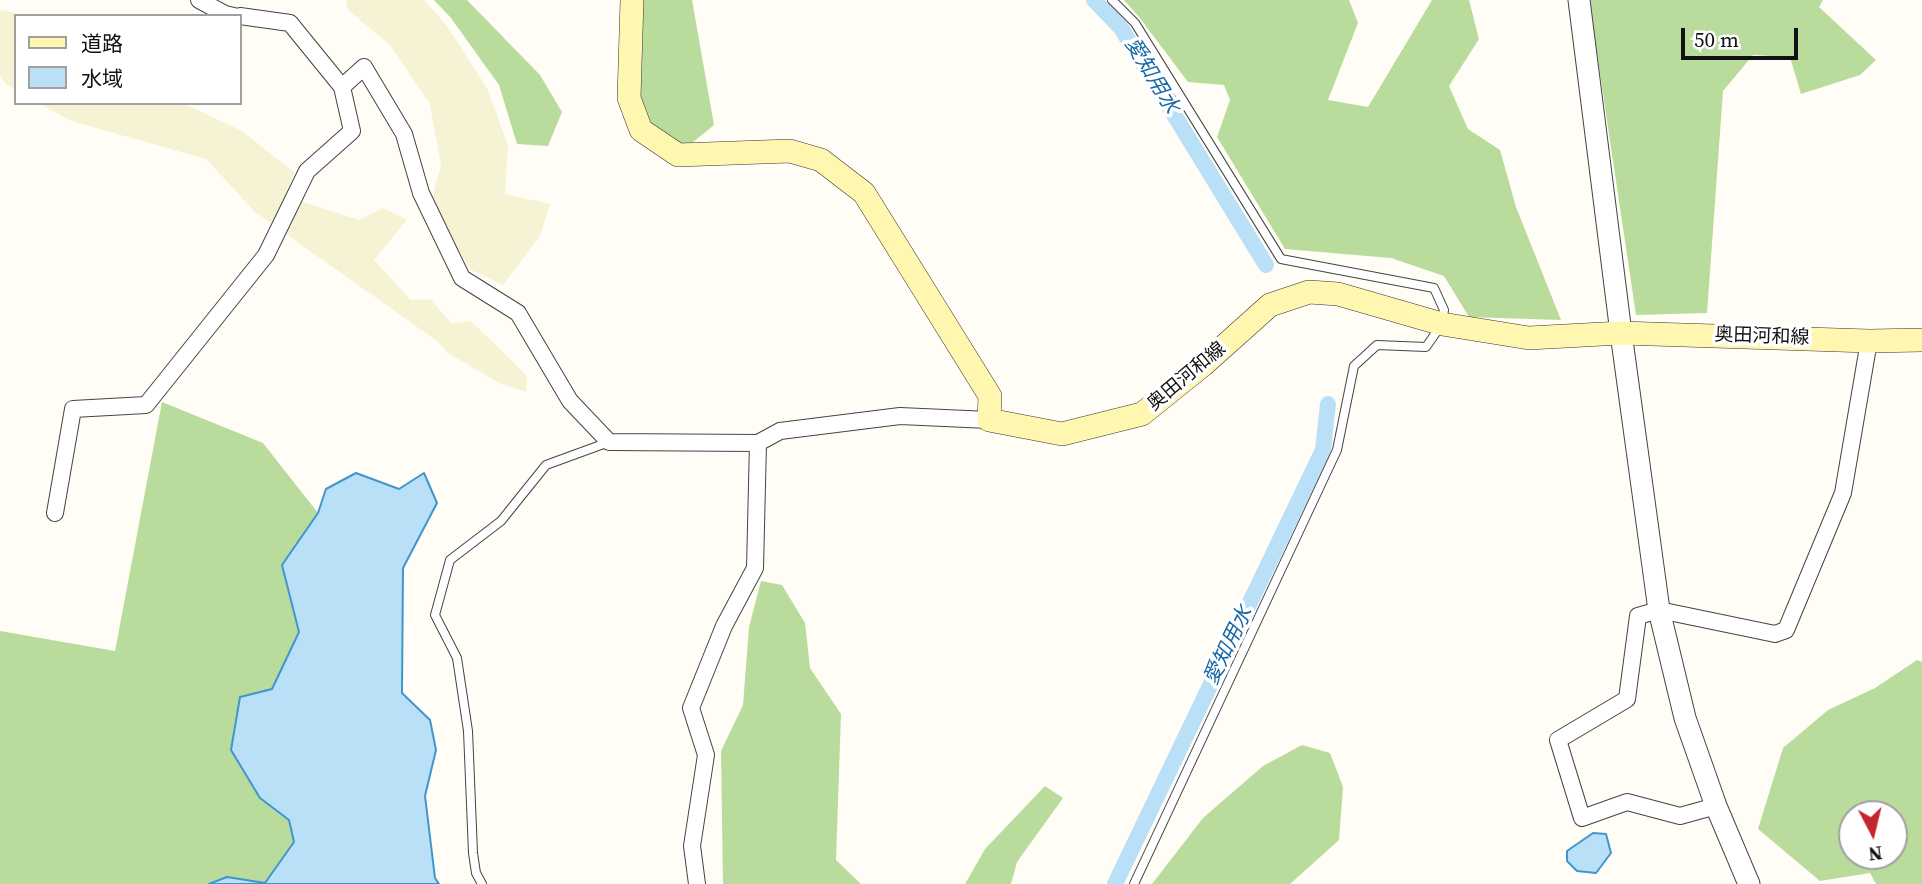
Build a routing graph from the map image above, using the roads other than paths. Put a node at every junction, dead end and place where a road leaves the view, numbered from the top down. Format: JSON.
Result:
{"nodes":[{"id":1,"x":199,"y":0,"type":"edge"},
{"id":2,"x":632,"y":0,"type":"edge"},
{"id":3,"x":1112,"y":0,"type":"edge"},
{"id":4,"x":1579,"y":0,"type":"edge"},
{"id":5,"x":223,"y":14,"type":"edge"},
{"id":6,"x":242,"y":16,"type":"edge"},
{"id":7,"x":342,"y":87,"type":"junction"},
{"id":8,"x":1442,"y":324,"type":"junction"},
{"id":9,"x":1621,"y":333,"type":"junction"},
{"id":10,"x":1922,"y":340,"type":"edge"},
{"id":11,"x":1869,"y":341,"type":"junction"},
{"id":12,"x":989,"y":420,"type":"junction"},
{"id":13,"x":609,"y":442,"type":"junction"},
{"id":14,"x":758,"y":443,"type":"junction"},
{"id":15,"x":55,"y":513,"type":"dead end"},
{"id":16,"x":1659,"y":610,"type":"junction"},
{"id":17,"x":1716,"y":806,"type":"junction"},
{"id":18,"x":482,"y":884,"type":"edge"},
{"id":19,"x":697,"y":884,"type":"edge"},
{"id":20,"x":1134,"y":884,"type":"edge"},
{"id":21,"x":1749,"y":884,"type":"edge"}],
"edges":[{"from":1,"to":5,"type":"street"},
{"from":2,"to":12,"type":"main road"},
{"from":3,"to":8,"type":"lane"},
{"from":4,"to":9,"type":"street"},
{"from":6,"to":7,"type":"street"},
{"from":7,"to":13,"type":"street"},
{"from":7,"to":15,"type":"street"},
{"from":8,"to":9,"type":"main road","name":"奥田河和線"},
{"from":8,"to":12,"type":"main road","name":"奥田河和線"},
{"from":8,"to":20,"type":"lane"},
{"from":9,"to":11,"type":"main road","name":"奥田河和線"},
{"from":9,"to":16,"type":"street"},
{"from":10,"to":11,"type":"main road","name":"奥田河和線"},
{"from":11,"to":16,"type":"street"},
{"from":12,"to":14,"type":"street"},
{"from":13,"to":14,"type":"street"},
{"from":13,"to":18,"type":"lane"},
{"from":14,"to":19,"type":"street"},
{"from":16,"to":17,"type":"street"},
{"from":16,"to":17,"type":"street"},
{"from":17,"to":21,"type":"street"}]}
